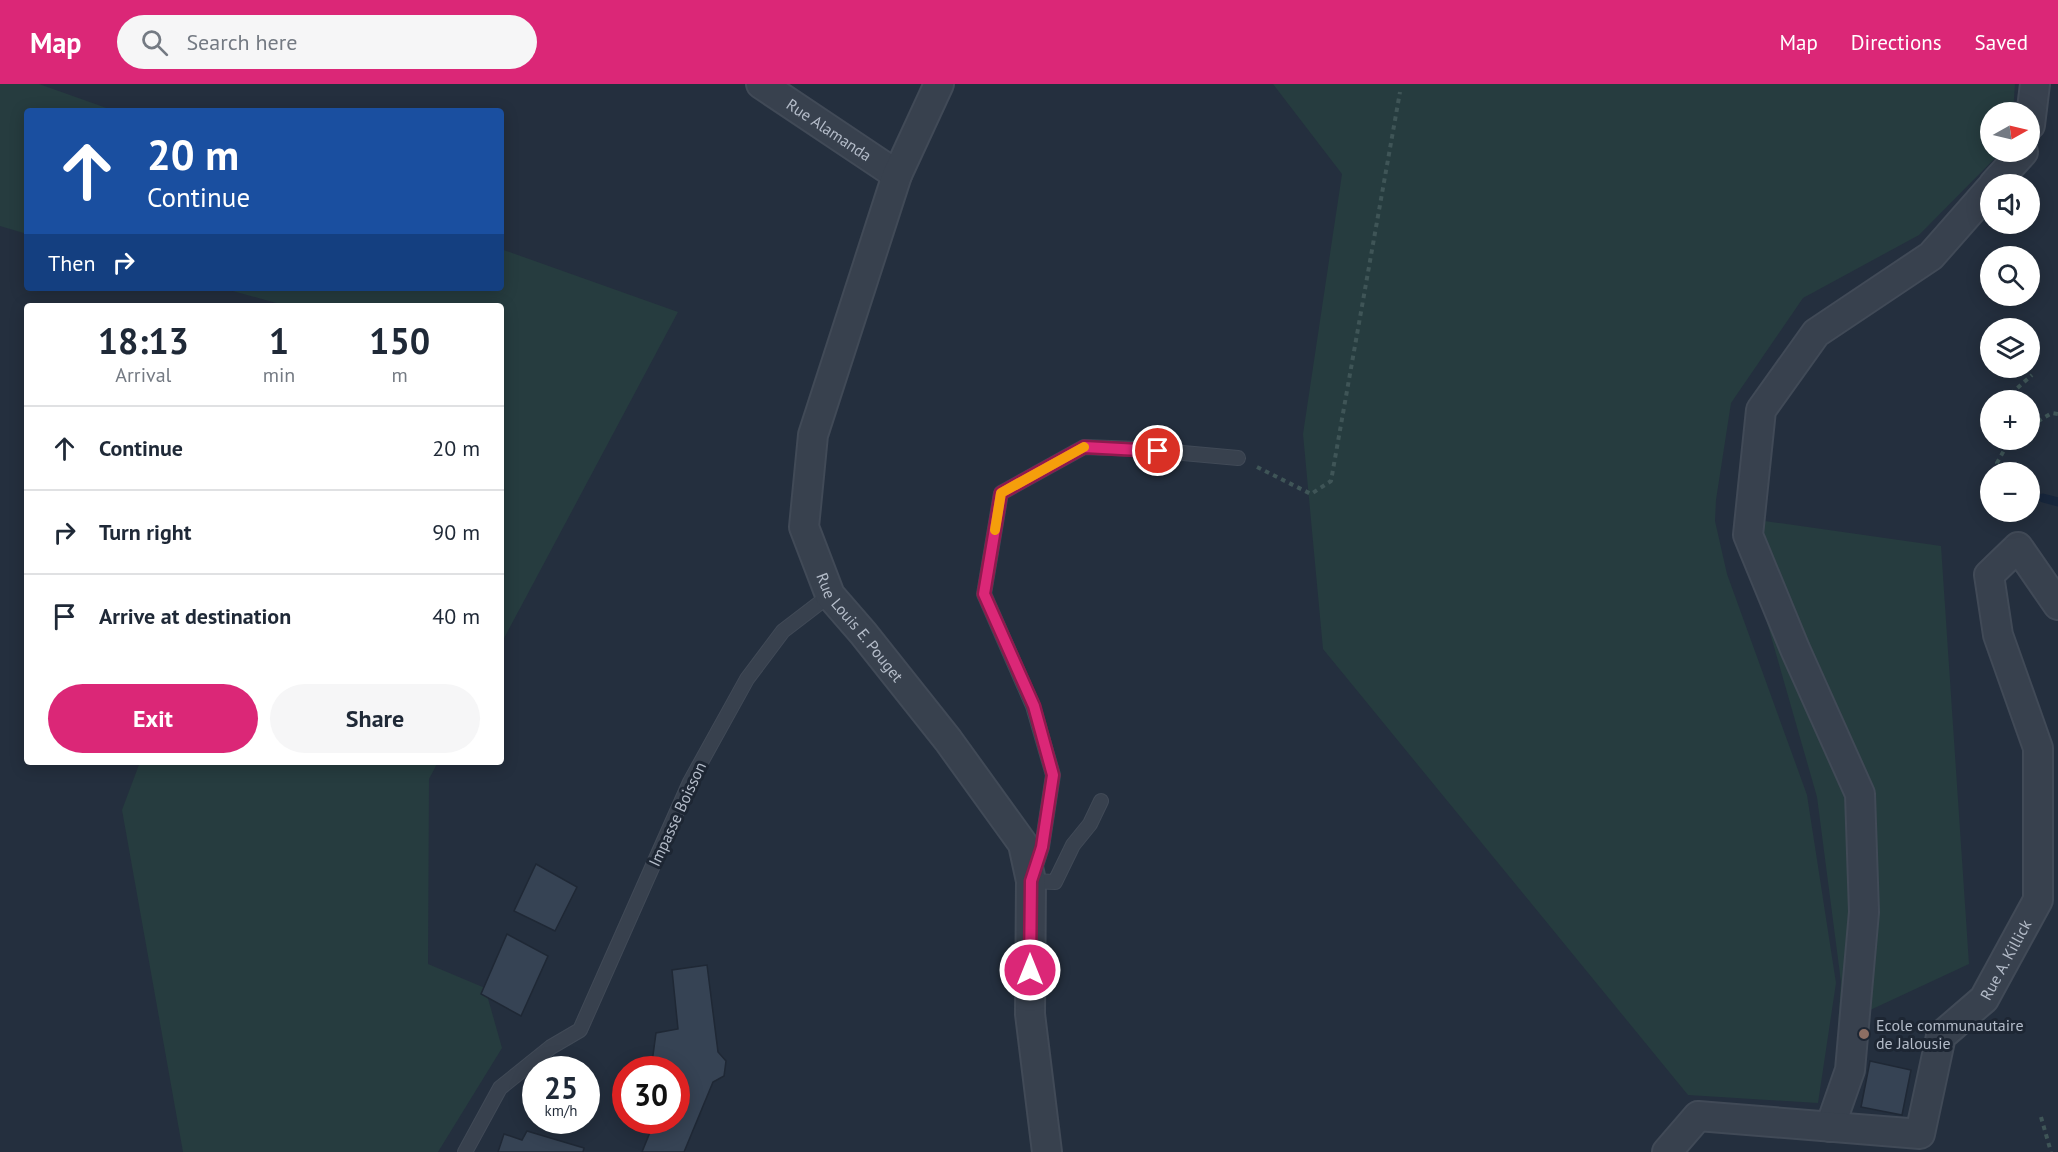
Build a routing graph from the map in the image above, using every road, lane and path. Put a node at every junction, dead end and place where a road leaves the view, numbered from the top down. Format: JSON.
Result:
{"nodes":[{"id":1,"x":761,"y":84,"type":"edge"},
{"id":2,"x":939,"y":84,"type":"edge"},
{"id":3,"x":2035,"y":84,"type":"edge"},
{"id":4,"x":1400,"y":92,"type":"dead end"},
{"id":5,"x":2033,"y":102,"type":"edge"},
{"id":6,"x":2014,"y":162,"type":"edge"},
{"id":7,"x":2003,"y":174,"type":"edge"},
{"id":8,"x":897,"y":175,"type":"junction"},
{"id":9,"x":1980,"y":200,"type":"edge"},
{"id":10,"x":2029,"y":378,"type":"edge"},
{"id":11,"x":2015,"y":390,"type":"edge"},
{"id":12,"x":2058,"y":414,"type":"edge"},
{"id":13,"x":2040,"y":420,"type":"edge"},
{"id":14,"x":1238,"y":458,"type":"joint"},
{"id":15,"x":830,"y":595,"type":"junction"},
{"id":16,"x":2058,"y":605,"type":"edge"},
{"id":17,"x":1101,"y":801,"type":"dead end"},
{"id":18,"x":1031,"y":881,"type":"junction"},
{"id":19,"x":2040,"y":1117,"type":"dead end"},
{"id":20,"x":1830,"y":1128,"type":"junction"},
{"id":21,"x":465,"y":1152,"type":"edge"},
{"id":22,"x":1047,"y":1152,"type":"edge"},
{"id":23,"x":1667,"y":1152,"type":"edge"},
{"id":24,"x":2051,"y":1152,"type":"edge"}],
"edges":[{"from":1,"to":8,"type":"street","name":"Rue Alamanda"},
{"from":2,"to":8,"type":"street","name":"Rue Louis E. Pouget"},
{"from":3,"to":5,"type":"street"},
{"from":4,"to":14,"type":"path"},
{"from":6,"to":7,"type":"street"},
{"from":8,"to":15,"type":"street","name":"Rue Louis E. Pouget"},
{"from":9,"to":20,"type":"street"},
{"from":10,"to":11,"type":"path"},
{"from":12,"to":13,"type":"path"},
{"from":14,"to":18,"type":"lane"},
{"from":15,"to":18,"type":"street","name":"Rue Louis E. Pouget"},
{"from":15,"to":21,"type":"lane","name":"Impasse Boisson"},
{"from":16,"to":20,"type":"street","name":"Rue A. Killick"},
{"from":17,"to":18,"type":"lane"},
{"from":18,"to":22,"type":"street","name":"Rue Louis E. Pouget"},
{"from":19,"to":24,"type":"path"},
{"from":20,"to":23,"type":"street","name":"Rue A. Killick"}]}
